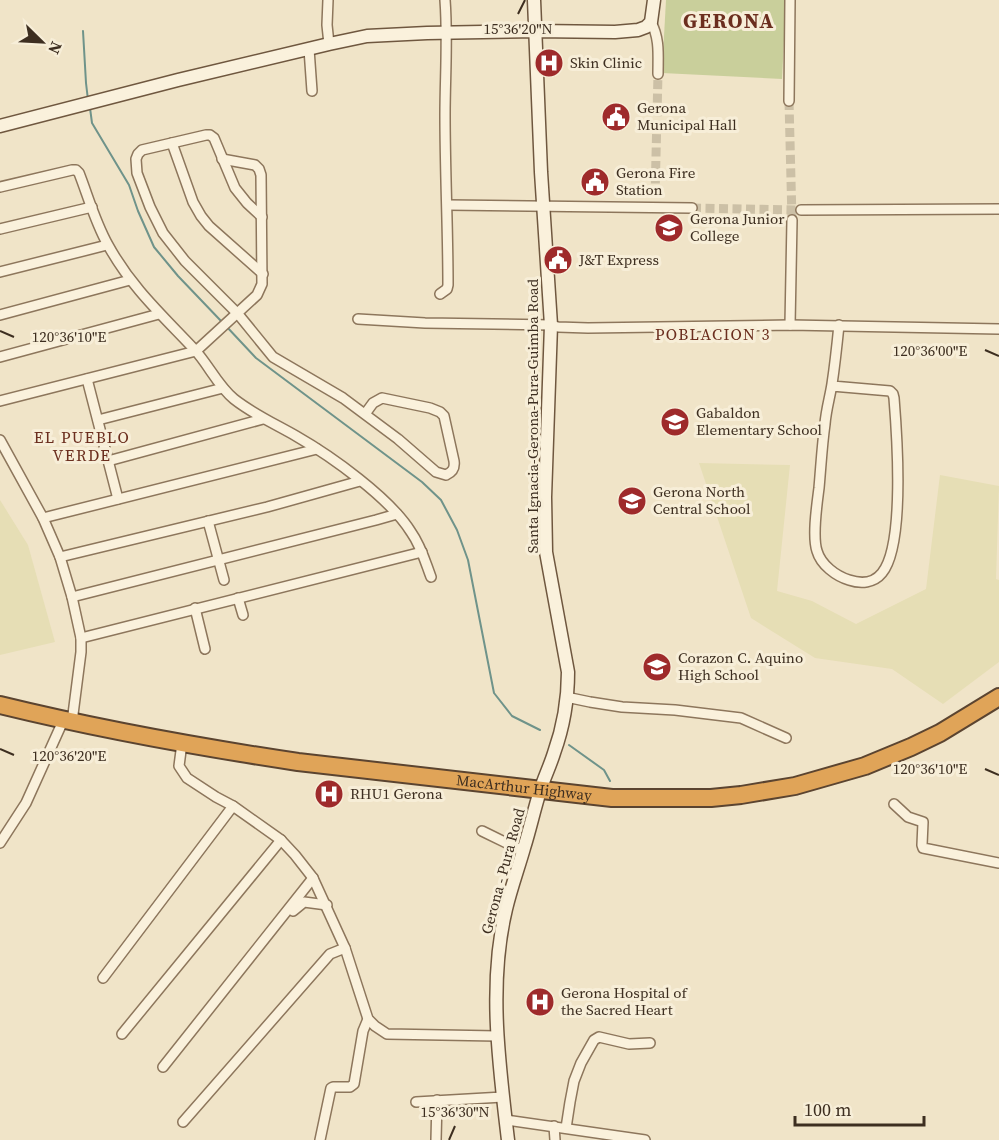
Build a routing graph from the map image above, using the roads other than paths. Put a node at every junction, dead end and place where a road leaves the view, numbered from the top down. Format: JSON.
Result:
{"nodes":[{"id":1,"x":328,"y":0,"type":"edge"},
{"id":2,"x":445,"y":0,"type":"edge"},
{"id":3,"x":534,"y":0,"type":"edge"},
{"id":4,"x":654,"y":0,"type":"edge"},
{"id":5,"x":790,"y":0,"type":"edge"},
{"id":6,"x":651,"y":22,"type":"junction"},
{"id":7,"x":536,"y":31,"type":"junction"},
{"id":8,"x":447,"y":33,"type":"junction"},
{"id":9,"x":329,"y":44,"type":"junction"},
{"id":10,"x":309,"y":49,"type":"junction"},
{"id":11,"x":658,"y":74,"type":"tunnel mouth"},
{"id":12,"x":312,"y":91,"type":"dead end"},
{"id":13,"x":789,"y":101,"type":"tunnel mouth"},
{"id":14,"x":0,"y":126,"type":"edge"},
{"id":15,"x":172,"y":143,"type":"junction"},
{"id":16,"x":222,"y":159,"type":"junction"},
{"id":17,"x":0,"y":188,"type":"edge"},
{"id":18,"x":655,"y":197,"type":"tunnel mouth"},
{"id":19,"x":448,"y":205,"type":"junction"},
{"id":20,"x":544,"y":206,"type":"junction"},
{"id":21,"x":92,"y":207,"type":"junction"},
{"id":22,"x":654,"y":208,"type":"junction"},
{"id":23,"x":692,"y":208,"type":"tunnel mouth"},
{"id":24,"x":999,"y":209,"type":"edge"},
{"id":25,"x":801,"y":210,"type":"tunnel mouth"},
{"id":26,"x":262,"y":217,"type":"junction"},
{"id":27,"x":792,"y":220,"type":"tunnel mouth"},
{"id":28,"x":0,"y":229,"type":"edge"},
{"id":29,"x":108,"y":244,"type":"junction"},
{"id":30,"x":0,"y":272,"type":"edge"},
{"id":31,"x":262,"y":274,"type":"junction"},
{"id":32,"x":130,"y":280,"type":"junction"},
{"id":33,"x":440,"y":294,"type":"dead end"},
{"id":34,"x":159,"y":314,"type":"junction"},
{"id":35,"x":0,"y":315,"type":"edge"},
{"id":36,"x":235,"y":317,"type":"junction"},
{"id":37,"x":358,"y":319,"type":"dead end"},
{"id":38,"x":551,"y":325,"type":"junction"},
{"id":39,"x":790,"y":325,"type":"junction"},
{"id":40,"x":839,"y":325,"type":"junction"},
{"id":41,"x":999,"y":329,"type":"edge"},
{"id":42,"x":196,"y":351,"type":"junction"},
{"id":43,"x":0,"y":357,"type":"edge"},
{"id":44,"x":87,"y":379,"type":"junction"},
{"id":45,"x":832,"y":386,"type":"junction"},
{"id":46,"x":223,"y":388,"type":"junction"},
{"id":47,"x":0,"y":401,"type":"edge"},
{"id":48,"x":365,"y":414,"type":"junction"},
{"id":49,"x":263,"y":419,"type":"junction"},
{"id":50,"x":98,"y":420,"type":"junction"},
{"id":51,"x":0,"y":440,"type":"edge"},
{"id":52,"x":317,"y":449,"type":"junction"},
{"id":53,"x":108,"y":460,"type":"junction"},
{"id":54,"x":360,"y":481,"type":"junction"},
{"id":55,"x":118,"y":499,"type":"junction"},
{"id":56,"x":397,"y":514,"type":"junction"},
{"id":57,"x":43,"y":518,"type":"junction"},
{"id":58,"x":208,"y":521,"type":"junction"},
{"id":59,"x":422,"y":552,"type":"junction"},
{"id":60,"x":60,"y":557,"type":"junction"},
{"id":61,"x":219,"y":560,"type":"junction"},
{"id":62,"x":431,"y":577,"type":"dead end"},
{"id":63,"x":224,"y":580,"type":"dead end"},
{"id":64,"x":72,"y":597,"type":"junction"},
{"id":65,"x":238,"y":598,"type":"junction"},
{"id":66,"x":195,"y":609,"type":"junction"},
{"id":67,"x":243,"y":615,"type":"dead end"},
{"id":68,"x":81,"y":638,"type":"junction"},
{"id":69,"x":205,"y":649,"type":"dead end"},
{"id":70,"x":566,"y":697,"type":"junction"},
{"id":71,"x":999,"y":697,"type":"edge"},
{"id":72,"x":0,"y":705,"type":"edge"},
{"id":73,"x":68,"y":722,"type":"junction"},
{"id":74,"x":786,"y":738,"type":"dead end"},
{"id":75,"x":182,"y":743,"type":"junction"},
{"id":76,"x":540,"y":790,"type":"junction"},
{"id":77,"x":894,"y":804,"type":"dead end"},
{"id":78,"x":233,"y":806,"type":"junction"},
{"id":79,"x":482,"y":831,"type":"dead end"},
{"id":80,"x":281,"y":840,"type":"junction"},
{"id":81,"x":0,"y":843,"type":"edge"},
{"id":82,"x":524,"y":850,"type":"junction"},
{"id":83,"x":999,"y":863,"type":"edge"},
{"id":84,"x":313,"y":878,"type":"junction"},
{"id":85,"x":327,"y":905,"type":"junction"},
{"id":86,"x":283,"y":918,"type":"junction"},
{"id":87,"x":345,"y":948,"type":"junction"},
{"id":88,"x":103,"y":978,"type":"dead end"},
{"id":89,"x":368,"y":1019,"type":"junction"},
{"id":90,"x":122,"y":1034,"type":"dead end"},
{"id":91,"x":497,"y":1036,"type":"junction"},
{"id":92,"x":650,"y":1044,"type":"dead end"},
{"id":93,"x":163,"y":1067,"type":"dead end"},
{"id":94,"x":503,"y":1097,"type":"junction"},
{"id":95,"x":437,"y":1100,"type":"junction"},
{"id":96,"x":416,"y":1102,"type":"dead end"},
{"id":97,"x":506,"y":1120,"type":"junction"},
{"id":98,"x":183,"y":1122,"type":"dead end"},
{"id":99,"x":554,"y":1126,"type":"junction"},
{"id":100,"x":566,"y":1128,"type":"junction"},
{"id":101,"x":320,"y":1140,"type":"edge"},
{"id":102,"x":436,"y":1140,"type":"edge"},
{"id":103,"x":508,"y":1140,"type":"edge"},
{"id":104,"x":555,"y":1140,"type":"edge"},
{"id":105,"x":645,"y":1140,"type":"edge"}],
"edges":[{"from":1,"to":9,"type":"street"},
{"from":2,"to":8,"type":"street"},
{"from":3,"to":7,"type":"main road","name":"Santa Ignacia-Gerona-Pura-Guimba Road"},
{"from":4,"to":6,"type":"main road"},
{"from":5,"to":13,"type":"street"},
{"from":6,"to":7,"type":"main road"},
{"from":6,"to":11,"type":"street"},
{"from":7,"to":8,"type":"main road"},
{"from":7,"to":20,"type":"main road","name":"Santa Ignacia-Gerona-Pura-Guimba Road"},
{"from":8,"to":9,"type":"main road"},
{"from":8,"to":19,"type":"street"},
{"from":9,"to":10,"type":"main road"},
{"from":10,"to":12,"type":"street"},
{"from":10,"to":14,"type":"main road"},
{"from":15,"to":16,"type":"street"},
{"from":15,"to":31,"type":"street"},
{"from":15,"to":36,"type":"street"},
{"from":16,"to":26,"type":"street"},
{"from":16,"to":26,"type":"street"},
{"from":17,"to":21,"type":"street"},
{"from":18,"to":22,"type":"street"},
{"from":19,"to":20,"type":"street"},
{"from":19,"to":33,"type":"street"},
{"from":20,"to":22,"type":"street"},
{"from":20,"to":38,"type":"main road","name":"Santa Ignacia-Gerona-Pura-Guimba Road"},
{"from":21,"to":28,"type":"street"},
{"from":21,"to":29,"type":"street"},
{"from":22,"to":23,"type":"street"},
{"from":24,"to":25,"type":"street"},
{"from":26,"to":31,"type":"street"},
{"from":27,"to":39,"type":"street"},
{"from":29,"to":30,"type":"street"},
{"from":29,"to":32,"type":"street"},
{"from":31,"to":36,"type":"street"},
{"from":32,"to":34,"type":"street"},
{"from":32,"to":35,"type":"street"},
{"from":34,"to":42,"type":"street"},
{"from":34,"to":43,"type":"street"},
{"from":36,"to":42,"type":"street"},
{"from":36,"to":48,"type":"street"},
{"from":37,"to":38,"type":"street"},
{"from":38,"to":39,"type":"street"},
{"from":38,"to":70,"type":"main road","name":"Santa Ignacia-Gerona-Pura-Guimba Road"},
{"from":39,"to":40,"type":"street"},
{"from":40,"to":41,"type":"street"},
{"from":40,"to":45,"type":"street"},
{"from":42,"to":44,"type":"street"},
{"from":42,"to":46,"type":"street"},
{"from":44,"to":47,"type":"street"},
{"from":44,"to":50,"type":"street"},
{"from":45,"to":45,"type":"street"},
{"from":46,"to":49,"type":"street"},
{"from":46,"to":50,"type":"street"},
{"from":48,"to":48,"type":"street"},
{"from":49,"to":52,"type":"street"},
{"from":49,"to":53,"type":"street"},
{"from":50,"to":53,"type":"street"},
{"from":51,"to":57,"type":"street"},
{"from":52,"to":54,"type":"street"},
{"from":52,"to":55,"type":"street"},
{"from":53,"to":55,"type":"street"},
{"from":54,"to":56,"type":"street"},
{"from":54,"to":58,"type":"street"},
{"from":55,"to":57,"type":"street"},
{"from":56,"to":59,"type":"street"},
{"from":56,"to":61,"type":"street"},
{"from":57,"to":60,"type":"street"},
{"from":58,"to":60,"type":"street"},
{"from":58,"to":61,"type":"street"},
{"from":59,"to":62,"type":"street"},
{"from":59,"to":65,"type":"street"},
{"from":60,"to":64,"type":"street"},
{"from":61,"to":63,"type":"street"},
{"from":61,"to":64,"type":"street"},
{"from":64,"to":68,"type":"street"},
{"from":65,"to":66,"type":"street"},
{"from":65,"to":67,"type":"street"},
{"from":66,"to":68,"type":"street"},
{"from":66,"to":69,"type":"street"},
{"from":68,"to":73,"type":"street"},
{"from":70,"to":74,"type":"street"},
{"from":70,"to":76,"type":"main road","name":"Santa Ignacia-Gerona-Pura-Guimba Road"},
{"from":71,"to":76,"type":"highway","name":"MacArthur Highway"},
{"from":72,"to":73,"type":"highway","name":"MacArthur Highway"},
{"from":73,"to":75,"type":"highway","name":"MacArthur Highway"},
{"from":73,"to":81,"type":"street"},
{"from":75,"to":76,"type":"highway","name":"MacArthur Highway"},
{"from":75,"to":78,"type":"street"},
{"from":76,"to":82,"type":"main road","name":"Gerona - Pura Road"},
{"from":77,"to":83,"type":"street"},
{"from":78,"to":80,"type":"street"},
{"from":78,"to":88,"type":"street"},
{"from":79,"to":82,"type":"street"},
{"from":80,"to":84,"type":"street"},
{"from":80,"to":90,"type":"street"},
{"from":82,"to":91,"type":"main road","name":"Gerona - Pura Road"},
{"from":84,"to":85,"type":"street"},
{"from":84,"to":86,"type":"street"},
{"from":85,"to":86,"type":"street"},
{"from":85,"to":87,"type":"street"},
{"from":86,"to":93,"type":"street"},
{"from":87,"to":89,"type":"street"},
{"from":87,"to":98,"type":"street"},
{"from":89,"to":91,"type":"street"},
{"from":89,"to":101,"type":"street"},
{"from":91,"to":94,"type":"main road","name":"Gerona - Pura Road"},
{"from":92,"to":100,"type":"street"},
{"from":94,"to":95,"type":"street"},
{"from":94,"to":97,"type":"main road","name":"Gerona - Pura Road"},
{"from":95,"to":96,"type":"street"},
{"from":95,"to":102,"type":"street"},
{"from":97,"to":99,"type":"street"},
{"from":97,"to":103,"type":"main road","name":"Gerona - Pura Road"},
{"from":99,"to":100,"type":"street"},
{"from":99,"to":104,"type":"street"},
{"from":100,"to":105,"type":"street"}]}
